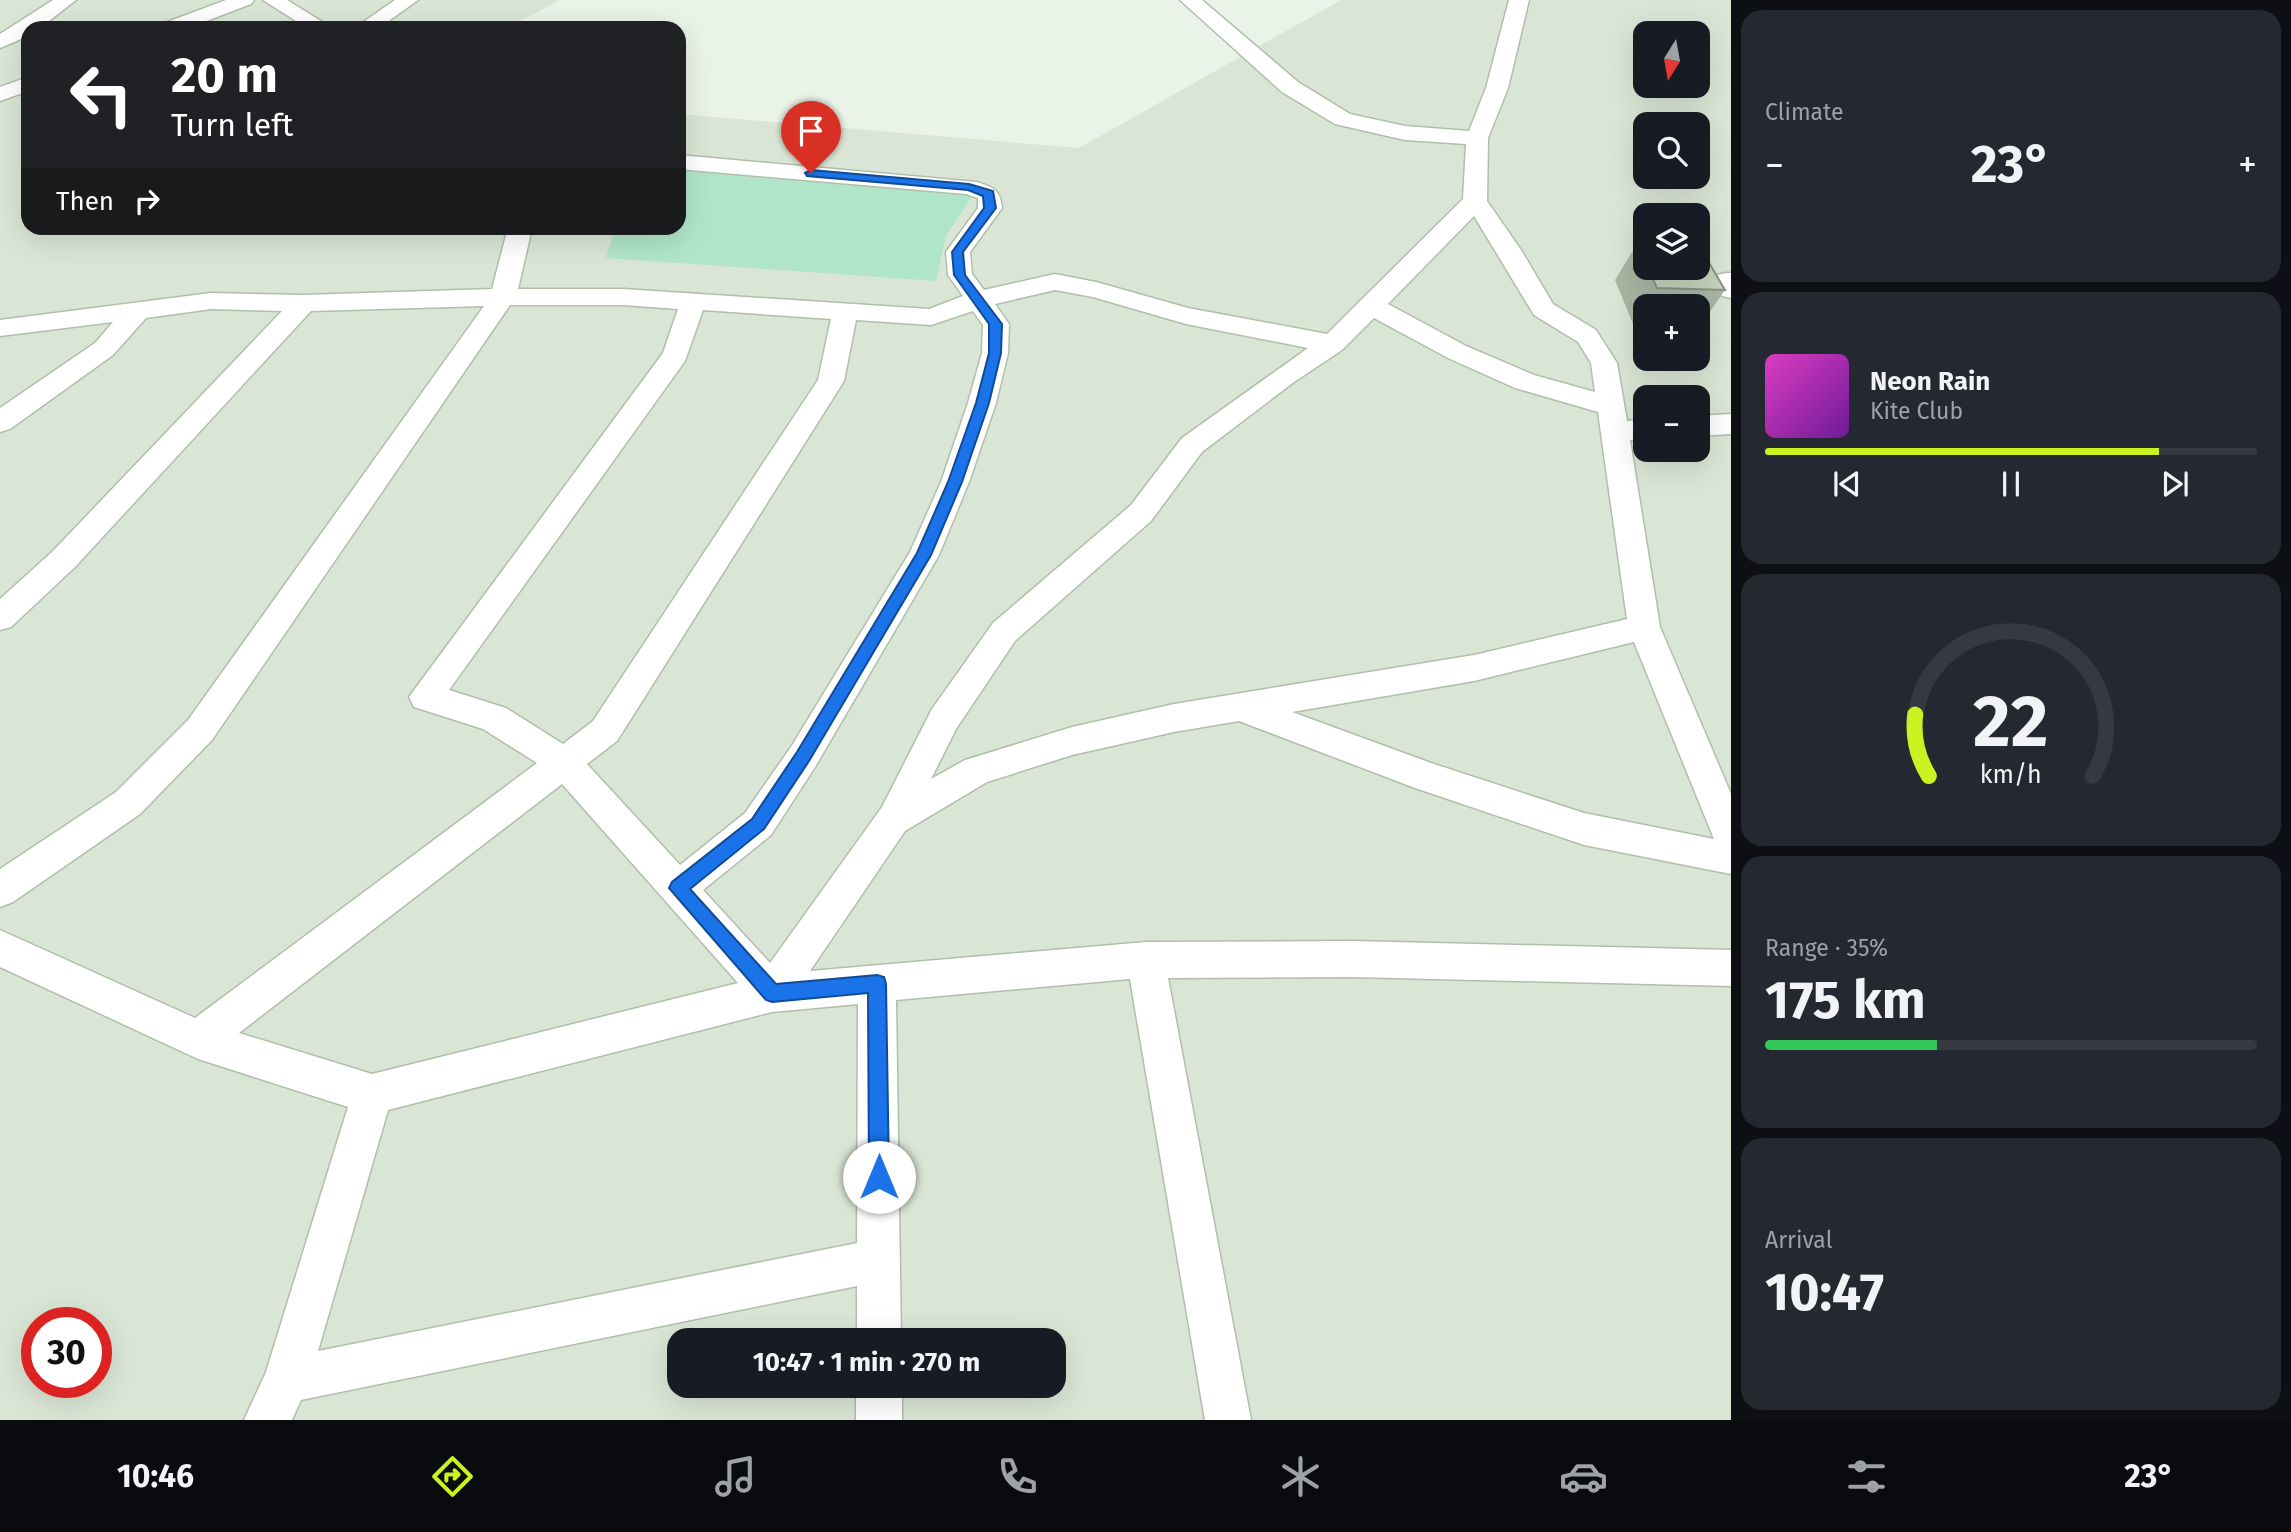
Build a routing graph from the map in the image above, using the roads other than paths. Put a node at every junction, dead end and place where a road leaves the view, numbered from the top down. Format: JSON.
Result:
{"nodes":[{"id":1,"x":66,"y":0,"type":"edge"},
{"id":2,"x":244,"y":0,"type":"edge"},
{"id":3,"x":274,"y":0,"type":"edge"},
{"id":4,"x":408,"y":0,"type":"edge"},
{"id":5,"x":1190,"y":0,"type":"edge"},
{"id":6,"x":1519,"y":0,"type":"edge"},
{"id":7,"x":32,"y":21,"type":"edge"},
{"id":8,"x":188,"y":21,"type":"edge"},
{"id":9,"x":310,"y":21,"type":"edge"},
{"id":10,"x":376,"y":21,"type":"edge"},
{"id":11,"x":19,"y":29,"type":"edge"},
{"id":12,"x":0,"y":42,"type":"edge"},
{"id":13,"x":21,"y":86,"type":"edge"},
{"id":14,"x":0,"y":95,"type":"edge"},
{"id":15,"x":1477,"y":138,"type":"junction"},
{"id":16,"x":686,"y":163,"type":"edge"},
{"id":17,"x":1475,"y":201,"type":"junction"},
{"id":18,"x":518,"y":235,"type":"edge"},
{"id":19,"x":1731,"y":281,"type":"edge"},
{"id":20,"x":1731,"y":290,"type":"edge"},
{"id":21,"x":503,"y":297,"type":"junction"},
{"id":22,"x":977,"y":300,"type":"junction"},
{"id":23,"x":694,"y":301,"type":"junction"},
{"id":24,"x":304,"y":303,"type":"junction"},
{"id":25,"x":1372,"y":306,"type":"junction"},
{"id":26,"x":138,"y":310,"type":"junction"},
{"id":27,"x":845,"y":311,"type":"junction"},
{"id":28,"x":0,"y":328,"type":"edge"},
{"id":29,"x":1333,"y":344,"type":"junction"},
{"id":30,"x":1613,"y":419,"type":"junction"},
{"id":31,"x":0,"y":422,"type":"edge"},
{"id":32,"x":1731,"y":424,"type":"edge"},
{"id":33,"x":1633,"y":425,"type":"edge"},
{"id":34,"x":1710,"y":425,"type":"edge"},
{"id":35,"x":0,"y":618,"type":"edge"},
{"id":36,"x":1644,"y":627,"type":"junction"},
{"id":37,"x":1240,"y":707,"type":"junction"},
{"id":38,"x":565,"y":763,"type":"junction"},
{"id":39,"x":892,"y":820,"type":"junction"},
{"id":40,"x":1731,"y":836,"type":"edge"},
{"id":41,"x":1731,"y":858,"type":"edge"},
{"id":42,"x":678,"y":888,"type":"junction"},
{"id":43,"x":0,"y":890,"type":"edge"},
{"id":44,"x":0,"y":948,"type":"edge"},
{"id":45,"x":1146,"y":960,"type":"junction"},
{"id":46,"x":1731,"y":968,"type":"edge"},
{"id":47,"x":877,"y":984,"type":"junction"},
{"id":48,"x":772,"y":993,"type":"junction"},
{"id":49,"x":198,"y":1040,"type":"junction"},
{"id":50,"x":372,"y":1094,"type":"junction"},
{"id":51,"x":879,"y":1260,"type":"junction"},
{"id":52,"x":879,"y":1328,"type":"edge"},
{"id":53,"x":287,"y":1380,"type":"junction"},
{"id":54,"x":879,"y":1398,"type":"edge"},
{"id":55,"x":267,"y":1420,"type":"edge"},
{"id":56,"x":879,"y":1420,"type":"edge"},
{"id":57,"x":1228,"y":1420,"type":"edge"}],
"edges":[{"from":1,"to":7,"type":"street"},
{"from":2,"to":8,"type":"street"},
{"from":3,"to":9,"type":"street"},
{"from":4,"to":10,"type":"street"},
{"from":5,"to":15,"type":"street"},
{"from":6,"to":15,"type":"street"},
{"from":11,"to":12,"type":"street"},
{"from":13,"to":14,"type":"street"},
{"from":15,"to":17,"type":"street"},
{"from":16,"to":22,"type":"street"},
{"from":17,"to":25,"type":"street"},
{"from":17,"to":30,"type":"street"},
{"from":18,"to":21,"type":"street"},
{"from":19,"to":20,"type":"street"},
{"from":21,"to":23,"type":"street"},
{"from":21,"to":24,"type":"street"},
{"from":21,"to":43,"type":"street"},
{"from":22,"to":27,"type":"street"},
{"from":22,"to":29,"type":"street"},
{"from":22,"to":42,"type":"street"},
{"from":23,"to":27,"type":"street"},
{"from":23,"to":38,"type":"street"},
{"from":24,"to":26,"type":"street"},
{"from":24,"to":35,"type":"street"},
{"from":25,"to":29,"type":"street"},
{"from":25,"to":30,"type":"street"},
{"from":26,"to":28,"type":"street"},
{"from":26,"to":31,"type":"street"},
{"from":27,"to":38,"type":"street"},
{"from":29,"to":39,"type":"street"},
{"from":30,"to":33,"type":"street"},
{"from":30,"to":36,"type":"street"},
{"from":32,"to":34,"type":"street"},
{"from":36,"to":37,"type":"street"},
{"from":36,"to":40,"type":"street"},
{"from":37,"to":39,"type":"street"},
{"from":37,"to":41,"type":"street"},
{"from":38,"to":42,"type":"street"},
{"from":38,"to":49,"type":"street"},
{"from":39,"to":48,"type":"street"},
{"from":42,"to":48,"type":"street"},
{"from":44,"to":49,"type":"street"},
{"from":45,"to":46,"type":"street"},
{"from":45,"to":47,"type":"street"},
{"from":45,"to":57,"type":"street"},
{"from":47,"to":48,"type":"street"},
{"from":47,"to":51,"type":"street"},
{"from":48,"to":50,"type":"street"},
{"from":49,"to":50,"type":"street"},
{"from":50,"to":53,"type":"street"},
{"from":51,"to":52,"type":"street"},
{"from":51,"to":53,"type":"street"},
{"from":53,"to":55,"type":"street"},
{"from":54,"to":56,"type":"street"}]}
